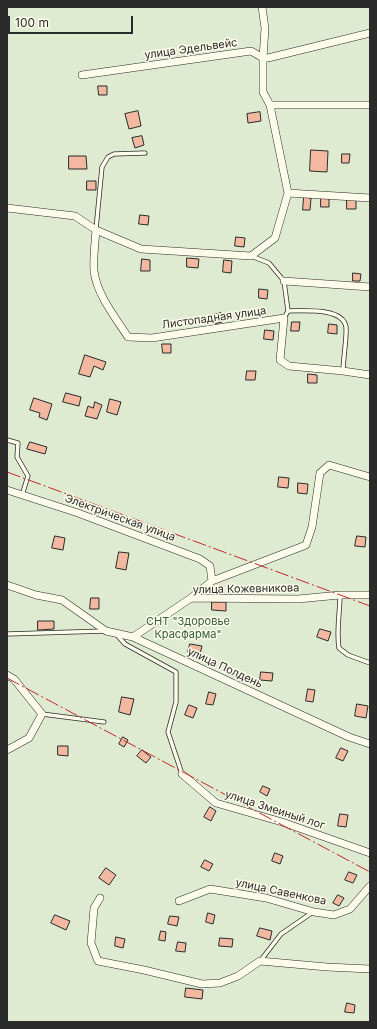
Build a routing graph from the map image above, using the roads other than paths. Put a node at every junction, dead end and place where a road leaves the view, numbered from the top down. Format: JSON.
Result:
{"nodes":[{"id":1,"x":262,"y":7,"type":"edge"},
{"id":2,"x":370,"y":33,"type":"edge"},
{"id":3,"x":263,"y":58,"type":"junction"},
{"id":4,"x":82,"y":74,"type":"dead end"},
{"id":5,"x":270,"y":105,"type":"junction"},
{"id":6,"x":370,"y":105,"type":"edge"},
{"id":7,"x":145,"y":153,"type":"dead end"},
{"id":8,"x":288,"y":193,"type":"junction"},
{"id":9,"x":370,"y":198,"type":"edge"},
{"id":10,"x":7,"y":208,"type":"edge"},
{"id":11,"x":96,"y":230,"type":"junction"},
{"id":12,"x":252,"y":256,"type":"junction"},
{"id":13,"x":284,"y":281,"type":"junction"},
{"id":14,"x":370,"y":287,"type":"edge"},
{"id":15,"x":288,"y":311,"type":"junction"},
{"id":16,"x":284,"y":318,"type":"junction"},
{"id":17,"x":343,"y":370,"type":"junction"},
{"id":18,"x":370,"y":375,"type":"edge"},
{"id":19,"x":7,"y":440,"type":"edge"},
{"id":20,"x":370,"y":477,"type":"edge"},
{"id":21,"x":7,"y":490,"type":"edge"},
{"id":22,"x":22,"y":495,"type":"junction"},
{"id":23,"x":212,"y":581,"type":"junction"},
{"id":24,"x":7,"y":585,"type":"edge"},
{"id":25,"x":340,"y":595,"type":"junction"},
{"id":26,"x":370,"y":595,"type":"edge"},
{"id":27,"x":191,"y":598,"type":"junction"},
{"id":28,"x":106,"y":631,"type":"junction"},
{"id":29,"x":116,"y":633,"type":"junction"},
{"id":30,"x":7,"y":634,"type":"edge"},
{"id":31,"x":133,"y":638,"type":"junction"},
{"id":32,"x":370,"y":663,"type":"edge"},
{"id":33,"x":7,"y":675,"type":"edge"},
{"id":34,"x":42,"y":714,"type":"junction"},
{"id":35,"x":104,"y":722,"type":"dead end"},
{"id":36,"x":370,"y":744,"type":"edge"},
{"id":37,"x":7,"y":750,"type":"edge"},
{"id":38,"x":182,"y":774,"type":"joint"},
{"id":39,"x":370,"y":853,"type":"edge"},
{"id":40,"x":370,"y":886,"type":"edge"},
{"id":41,"x":100,"y":898,"type":"dead end"},
{"id":42,"x":179,"y":901,"type":"dead end"},
{"id":43,"x":314,"y":912,"type":"junction"},
{"id":44,"x":260,"y":961,"type":"junction"},
{"id":45,"x":370,"y":969,"type":"edge"}],
"edges":[{"from":1,"to":3,"type":"street"},
{"from":2,"to":3,"type":"street"},
{"from":3,"to":4,"type":"street","name":"улица Эдельвейс"},
{"from":3,"to":5,"type":"street"},
{"from":5,"to":6,"type":"street"},
{"from":5,"to":8,"type":"street"},
{"from":7,"to":11,"type":"lane"},
{"from":8,"to":9,"type":"street"},
{"from":8,"to":12,"type":"street"},
{"from":10,"to":11,"type":"street"},
{"from":11,"to":12,"type":"street"},
{"from":11,"to":16,"type":"street","name":"Листопадная улица"},
{"from":12,"to":13,"type":"lane"},
{"from":13,"to":14,"type":"street"},
{"from":13,"to":15,"type":"lane"},
{"from":15,"to":16,"type":"lane"},
{"from":15,"to":17,"type":"lane"},
{"from":16,"to":17,"type":"street"},
{"from":17,"to":18,"type":"street"},
{"from":19,"to":22,"type":"lane"},
{"from":20,"to":23,"type":"street"},
{"from":21,"to":22,"type":"street","name":"Электрическая улица"},
{"from":22,"to":23,"type":"street","name":"Электрическая улица"},
{"from":23,"to":27,"type":"street"},
{"from":24,"to":28,"type":"street"},
{"from":25,"to":26,"type":"street","name":"улица Кожевникова"},
{"from":25,"to":27,"type":"street","name":"улица Кожевникова"},
{"from":25,"to":32,"type":"lane"},
{"from":27,"to":31,"type":"street","name":"улица Кожевникова"},
{"from":28,"to":29,"type":"street"},
{"from":28,"to":30,"type":"lane"},
{"from":29,"to":31,"type":"lane"},
{"from":29,"to":38,"type":"lane"},
{"from":31,"to":36,"type":"street","name":"улица Полдень"},
{"from":33,"to":34,"type":"street"},
{"from":34,"to":35,"type":"lane"},
{"from":34,"to":37,"type":"street"},
{"from":38,"to":39,"type":"street","name":"улица Змеиный лог"},
{"from":40,"to":43,"type":"street","name":"улица Савенкова"},
{"from":41,"to":44,"type":"street"},
{"from":42,"to":43,"type":"street","name":"улица Савенкова"},
{"from":43,"to":44,"type":"lane"},
{"from":44,"to":45,"type":"street"}]}
